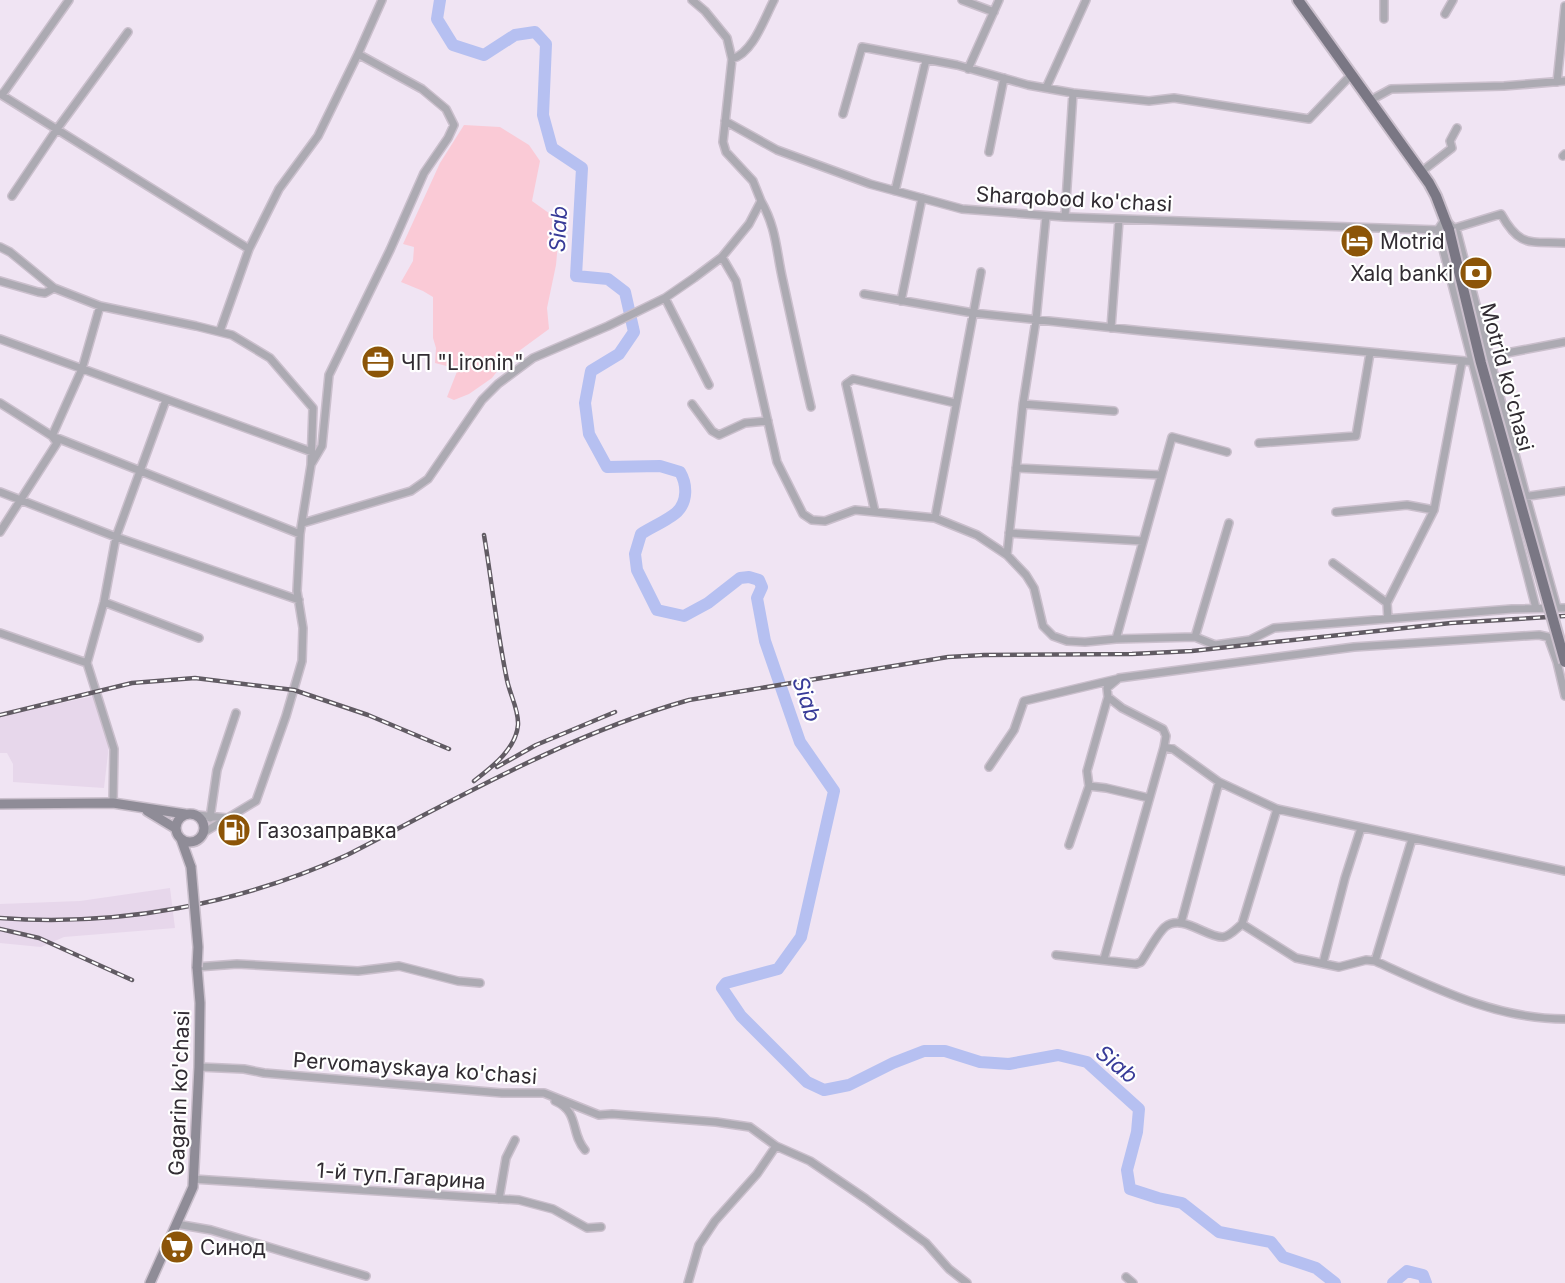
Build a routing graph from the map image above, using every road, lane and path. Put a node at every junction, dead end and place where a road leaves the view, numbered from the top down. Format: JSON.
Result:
{"nodes":[{"id":1,"x":69,"y":0,"type":"edge"},
{"id":2,"x":382,"y":0,"type":"edge"},
{"id":3,"x":692,"y":0,"type":"edge"},
{"id":4,"x":774,"y":0,"type":"edge"},
{"id":5,"x":962,"y":0,"type":"edge"},
{"id":6,"x":999,"y":0,"type":"edge"},
{"id":7,"x":1086,"y":0,"type":"edge"},
{"id":8,"x":1298,"y":0,"type":"edge"},
{"id":9,"x":1384,"y":0,"type":"edge"},
{"id":10,"x":1453,"y":0,"type":"edge"},
{"id":11,"x":1565,"y":6,"type":"edge"},
{"id":12,"x":994,"y":12,"type":"junction"},
{"id":13,"x":1445,"y":14,"type":"dead end"},
{"id":14,"x":1384,"y":19,"type":"dead end"},
{"id":15,"x":128,"y":32,"type":"dead end"},
{"id":16,"x":358,"y":54,"type":"junction"},
{"id":17,"x":732,"y":59,"type":"junction"},
{"id":18,"x":926,"y":60,"type":"junction"},
{"id":19,"x":968,"y":69,"type":"junction"},
{"id":20,"x":1352,"y":75,"type":"junction"},
{"id":21,"x":1004,"y":78,"type":"junction"},
{"id":22,"x":1561,"y":82,"type":"edge"},
{"id":23,"x":1046,"y":88,"type":"junction"},
{"id":24,"x":1073,"y":93,"type":"junction"},
{"id":25,"x":1,"y":94,"type":"edge"},
{"id":26,"x":1369,"y":101,"type":"junction"},
{"id":27,"x":843,"y":114,"type":"dead end"},
{"id":28,"x":724,"y":121,"type":"junction"},
{"id":29,"x":1457,"y":128,"type":"dead end"},
{"id":30,"x":57,"y":129,"type":"junction"},
{"id":31,"x":989,"y":152,"type":"dead end"},
{"id":32,"x":1421,"y":172,"type":"junction"},
{"id":33,"x":895,"y":191,"type":"junction"},
{"id":34,"x":12,"y":196,"type":"dead end"},
{"id":35,"x":922,"y":198,"type":"junction"},
{"id":36,"x":761,"y":201,"type":"junction"},
{"id":37,"x":1046,"y":216,"type":"junction"},
{"id":38,"x":1065,"y":218,"type":"junction"},
{"id":39,"x":1119,"y":220,"type":"junction"},
{"id":40,"x":1448,"y":229,"type":"junction"},
{"id":41,"x":1565,"y":243,"type":"edge"},
{"id":42,"x":0,"y":247,"type":"edge"},
{"id":43,"x":249,"y":249,"type":"junction"},
{"id":44,"x":723,"y":257,"type":"junction"},
{"id":45,"x":981,"y":272,"type":"dead end"},
{"id":46,"x":0,"y":281,"type":"edge"},
{"id":47,"x":54,"y":288,"type":"junction"},
{"id":48,"x":864,"y":294,"type":"dead end"},
{"id":49,"x":665,"y":298,"type":"junction"},
{"id":50,"x":901,"y":301,"type":"junction"},
{"id":51,"x":100,"y":306,"type":"junction"},
{"id":52,"x":974,"y":313,"type":"junction"},
{"id":53,"x":1036,"y":320,"type":"junction"},
{"id":54,"x":1111,"y":328,"type":"junction"},
{"id":55,"x":220,"y":331,"type":"junction"},
{"id":56,"x":0,"y":339,"type":"edge"},
{"id":57,"x":1565,"y":342,"type":"edge"},
{"id":58,"x":1370,"y":353,"type":"junction"},
{"id":59,"x":1481,"y":360,"type":"junction"},
{"id":60,"x":1462,"y":361,"type":"junction"},
{"id":61,"x":82,"y":369,"type":"junction"},
{"id":62,"x":1496,"y":378,"type":"junction"},
{"id":63,"x":1478,"y":380,"type":"junction"},
{"id":64,"x":709,"y":385,"type":"dead end"},
{"id":65,"x":166,"y":399,"type":"junction"},
{"id":66,"x":0,"y":403,"type":"edge"},
{"id":67,"x":955,"y":403,"type":"junction"},
{"id":68,"x":692,"y":404,"type":"dead end"},
{"id":69,"x":1023,"y":404,"type":"junction"},
{"id":70,"x":811,"y":407,"type":"dead end"},
{"id":71,"x":1114,"y":411,"type":"dead end"},
{"id":72,"x":768,"y":421,"type":"junction"},
{"id":73,"x":52,"y":436,"type":"junction"},
{"id":74,"x":1259,"y":443,"type":"dead end"},
{"id":75,"x":312,"y":452,"type":"junction"},
{"id":76,"x":1227,"y":452,"type":"dead end"},
{"id":77,"x":311,"y":465,"type":"junction"},
{"id":78,"x":1016,"y":468,"type":"junction"},
{"id":79,"x":141,"y":470,"type":"junction"},
{"id":80,"x":1161,"y":475,"type":"junction"},
{"id":81,"x":1565,"y":490,"type":"edge"},
{"id":82,"x":0,"y":492,"type":"edge"},
{"id":83,"x":1523,"y":496,"type":"junction"},
{"id":84,"x":22,"y":500,"type":"junction"},
{"id":85,"x":1434,"y":510,"type":"junction"},
{"id":86,"x":875,"y":512,"type":"junction"},
{"id":87,"x":1336,"y":512,"type":"dead end"},
{"id":88,"x":935,"y":518,"type":"junction"},
{"id":89,"x":303,"y":523,"type":"junction"},
{"id":90,"x":1229,"y":523,"type":"dead end"},
{"id":91,"x":0,"y":532,"type":"edge"},
{"id":92,"x":1009,"y":532,"type":"junction"},
{"id":93,"x":300,"y":534,"type":"junction"},
{"id":94,"x":116,"y":537,"type":"junction"},
{"id":95,"x":1143,"y":541,"type":"junction"},
{"id":96,"x":1007,"y":555,"type":"junction"},
{"id":97,"x":1333,"y":563,"type":"dead end"},
{"id":98,"x":299,"y":600,"type":"junction"},
{"id":99,"x":104,"y":602,"type":"junction"},
{"id":100,"x":1387,"y":603,"type":"junction"},
{"id":101,"x":1536,"y":608,"type":"junction"},
{"id":102,"x":1561,"y":608,"type":"edge"},
{"id":103,"x":1388,"y":619,"type":"junction"},
{"id":104,"x":0,"y":633,"type":"edge"},
{"id":105,"x":1195,"y":637,"type":"junction"},
{"id":106,"x":199,"y":638,"type":"dead end"},
{"id":107,"x":1116,"y":639,"type":"junction"},
{"id":108,"x":1565,"y":662,"type":"edge"},
{"id":109,"x":85,"y":663,"type":"junction"},
{"id":110,"x":1119,"y":678,"type":"junction"},
{"id":111,"x":1565,"y":696,"type":"edge"},
{"id":112,"x":1108,"y":697,"type":"junction"},
{"id":113,"x":236,"y":713,"type":"dead end"},
{"id":114,"x":1164,"y":747,"type":"junction"},
{"id":115,"x":989,"y":767,"type":"dead end"},
{"id":116,"x":1219,"y":782,"type":"junction"},
{"id":117,"x":1089,"y":786,"type":"junction"},
{"id":118,"x":1149,"y":798,"type":"junction"},
{"id":119,"x":113,"y":803,"type":"junction"},
{"id":120,"x":0,"y":804,"type":"edge"},
{"id":121,"x":142,"y":808,"type":"junction"},
{"id":122,"x":1277,"y":808,"type":"junction"},
{"id":123,"x":185,"y":814,"type":"junction"},
{"id":124,"x":197,"y":815,"type":"junction"},
{"id":125,"x":210,"y":818,"type":"junction"},
{"id":126,"x":227,"y":818,"type":"junction"},
{"id":127,"x":175,"y":828,"type":"junction"},
{"id":128,"x":1361,"y":828,"type":"junction"},
{"id":129,"x":201,"y":836,"type":"junction"},
{"id":130,"x":181,"y":839,"type":"junction"},
{"id":131,"x":1412,"y":839,"type":"junction"},
{"id":132,"x":1069,"y":845,"type":"dead end"},
{"id":133,"x":191,"y":867,"type":"junction"},
{"id":134,"x":1565,"y":870,"type":"edge"},
{"id":135,"x":1181,"y":923,"type":"junction"},
{"id":136,"x":1242,"y":924,"type":"junction"},
{"id":137,"x":1056,"y":955,"type":"dead end"},
{"id":138,"x":1104,"y":959,"type":"junction"},
{"id":139,"x":1375,"y":961,"type":"junction"},
{"id":140,"x":1323,"y":963,"type":"junction"},
{"id":141,"x":197,"y":967,"type":"junction"},
{"id":142,"x":480,"y":983,"type":"dead end"},
{"id":143,"x":1565,"y":1019,"type":"edge"},
{"id":144,"x":199,"y":1067,"type":"junction"},
{"id":145,"x":502,"y":1093,"type":"junction"},
{"id":146,"x":515,"y":1140,"type":"dead end"},
{"id":147,"x":776,"y":1146,"type":"junction"},
{"id":148,"x":585,"y":1150,"type":"dead end"},
{"id":149,"x":193,"y":1179,"type":"junction"},
{"id":150,"x":499,"y":1199,"type":"junction"},
{"id":151,"x":176,"y":1224,"type":"junction"},
{"id":152,"x":601,"y":1227,"type":"dead end"},
{"id":153,"x":366,"y":1276,"type":"dead end"},
{"id":154,"x":1126,"y":1277,"type":"dead end"},
{"id":155,"x":150,"y":1283,"type":"edge"},
{"id":156,"x":688,"y":1283,"type":"edge"},
{"id":157,"x":967,"y":1283,"type":"edge"},
{"id":158,"x":1133,"y":1283,"type":"edge"}],
"edges":[{"from":1,"to":25,"type":"street"},
{"from":2,"to":16,"type":"street"},
{"from":3,"to":17,"type":"street"},
{"from":4,"to":17,"type":"street"},
{"from":5,"to":12,"type":"street"},
{"from":6,"to":12,"type":"street"},
{"from":7,"to":23,"type":"street"},
{"from":8,"to":20,"type":"main road","name":"Motrid ko'chasi"},
{"from":9,"to":14,"type":"street"},
{"from":10,"to":13,"type":"street"},
{"from":11,"to":22,"type":"street"},
{"from":12,"to":19,"type":"street"},
{"from":15,"to":30,"type":"street"},
{"from":16,"to":43,"type":"street"},
{"from":16,"to":77,"type":"street"},
{"from":17,"to":28,"type":"street"},
{"from":18,"to":19,"type":"street"},
{"from":18,"to":27,"type":"street"},
{"from":18,"to":33,"type":"street"},
{"from":19,"to":21,"type":"street"},
{"from":20,"to":24,"type":"street"},
{"from":20,"to":26,"type":"main road","name":"Motrid ko'chasi"},
{"from":21,"to":23,"type":"street"},
{"from":21,"to":31,"type":"street"},
{"from":22,"to":26,"type":"street"},
{"from":23,"to":24,"type":"street"},
{"from":24,"to":38,"type":"street"},
{"from":25,"to":30,"type":"street"},
{"from":26,"to":32,"type":"main road","name":"Motrid ko'chasi"},
{"from":28,"to":33,"type":"street","name":"Sharqobod ko'chasi"},
{"from":28,"to":36,"type":"street"},
{"from":29,"to":32,"type":"street"},
{"from":30,"to":34,"type":"street"},
{"from":30,"to":43,"type":"street"},
{"from":32,"to":40,"type":"main road","name":"Motrid ko'chasi"},
{"from":33,"to":35,"type":"street","name":"Sharqobod ko'chasi"},
{"from":35,"to":37,"type":"street","name":"Sharqobod ko'chasi"},
{"from":35,"to":50,"type":"street"},
{"from":36,"to":44,"type":"street"},
{"from":36,"to":70,"type":"street"},
{"from":37,"to":38,"type":"street","name":"Sharqobod ko'chasi"},
{"from":37,"to":53,"type":"street"},
{"from":38,"to":39,"type":"street","name":"Sharqobod ko'chasi"},
{"from":39,"to":40,"type":"street","name":"Sharqobod ko'chasi"},
{"from":39,"to":54,"type":"street"},
{"from":40,"to":41,"type":"street","name":"Sharqobod ko'chasi"},
{"from":40,"to":59,"type":"main road","name":"Motrid ko'chasi","bridge":true},
{"from":42,"to":47,"type":"street"},
{"from":43,"to":55,"type":"street"},
{"from":44,"to":49,"type":"street"},
{"from":44,"to":72,"type":"street"},
{"from":45,"to":52,"type":"street"},
{"from":46,"to":47,"type":"street"},
{"from":47,"to":51,"type":"street"},
{"from":48,"to":50,"type":"street"},
{"from":49,"to":64,"type":"street"},
{"from":49,"to":89,"type":"street"},
{"from":50,"to":52,"type":"street"},
{"from":51,"to":55,"type":"street"},
{"from":51,"to":61,"type":"street"},
{"from":52,"to":53,"type":"street"},
{"from":52,"to":67,"type":"street"},
{"from":53,"to":54,"type":"street"},
{"from":53,"to":69,"type":"street"},
{"from":54,"to":58,"type":"street"},
{"from":55,"to":75,"type":"street"},
{"from":56,"to":61,"type":"street"},
{"from":57,"to":59,"type":"street"},
{"from":58,"to":60,"type":"street"},
{"from":58,"to":74,"type":"street"},
{"from":59,"to":60,"type":"street"},
{"from":59,"to":62,"type":"street"},
{"from":59,"to":63,"type":"street"},
{"from":59,"to":83,"type":"main road","name":"Motrid ko'chasi","bridge":true},
{"from":60,"to":85,"type":"street"},
{"from":61,"to":65,"type":"street"},
{"from":61,"to":73,"type":"street"},
{"from":62,"to":63,"type":"street"},
{"from":62,"to":83,"type":"street"},
{"from":63,"to":101,"type":"street"},
{"from":65,"to":75,"type":"street"},
{"from":65,"to":79,"type":"street"},
{"from":66,"to":73,"type":"street"},
{"from":67,"to":86,"type":"street"},
{"from":67,"to":88,"type":"street"},
{"from":68,"to":72,"type":"street"},
{"from":69,"to":71,"type":"street"},
{"from":69,"to":78,"type":"street"},
{"from":72,"to":86,"type":"street"},
{"from":73,"to":79,"type":"street"},
{"from":73,"to":84,"type":"street"},
{"from":75,"to":77,"type":"street"},
{"from":76,"to":80,"type":"street"},
{"from":77,"to":89,"type":"street"},
{"from":78,"to":80,"type":"street"},
{"from":78,"to":92,"type":"street"},
{"from":79,"to":93,"type":"street"},
{"from":79,"to":94,"type":"street"},
{"from":80,"to":95,"type":"street"},
{"from":81,"to":83,"type":"street"},
{"from":82,"to":84,"type":"street"},
{"from":83,"to":102,"type":"street"},
{"from":83,"to":108,"type":"main road","name":"Motrid ko'chasi","bridge":true},
{"from":84,"to":91,"type":"street"},
{"from":84,"to":94,"type":"street"},
{"from":85,"to":87,"type":"street"},
{"from":85,"to":100,"type":"street"},
{"from":86,"to":88,"type":"street"},
{"from":88,"to":96,"type":"street"},
{"from":89,"to":93,"type":"street"},
{"from":90,"to":105,"type":"street"},
{"from":92,"to":95,"type":"street"},
{"from":92,"to":96,"type":"street"},
{"from":93,"to":98,"type":"street"},
{"from":94,"to":98,"type":"street"},
{"from":94,"to":99,"type":"street"},
{"from":95,"to":107,"type":"street"},
{"from":96,"to":107,"type":"street"},
{"from":97,"to":100,"type":"street"},
{"from":98,"to":126,"type":"street"},
{"from":99,"to":106,"type":"street"},
{"from":99,"to":109,"type":"street"},
{"from":100,"to":103,"type":"street"},
{"from":101,"to":102,"type":"street"},
{"from":101,"to":103,"type":"street"},
{"from":103,"to":105,"type":"street"},
{"from":104,"to":109,"type":"street"},
{"from":105,"to":107,"type":"street"},
{"from":109,"to":119,"type":"street"},
{"from":110,"to":111,"type":"street"},
{"from":110,"to":112,"type":"street"},
{"from":110,"to":115,"type":"street"},
{"from":112,"to":114,"type":"street"},
{"from":112,"to":117,"type":"street"},
{"from":113,"to":125,"type":"street"},
{"from":114,"to":116,"type":"street"},
{"from":114,"to":118,"type":"street"},
{"from":116,"to":122,"type":"street"},
{"from":116,"to":135,"type":"street"},
{"from":117,"to":118,"type":"street"},
{"from":117,"to":132,"type":"street"},
{"from":118,"to":138,"type":"street"},
{"from":119,"to":120,"type":"main road"},
{"from":119,"to":121,"type":"main road"},
{"from":121,"to":123,"type":"main road"},
{"from":121,"to":127,"type":"main road"},
{"from":122,"to":128,"type":"street"},
{"from":122,"to":136,"type":"street"},
{"from":123,"to":124,"type":"main road"},
{"from":123,"to":127,"type":"main road"},
{"from":124,"to":125,"type":"street"},
{"from":124,"to":129,"type":"main road"},
{"from":125,"to":126,"type":"street"},
{"from":126,"to":129,"type":"street"},
{"from":127,"to":130,"type":"main road"},
{"from":128,"to":131,"type":"street"},
{"from":128,"to":140,"type":"street"},
{"from":129,"to":130,"type":"main road"},
{"from":129,"to":133,"type":"main road"},
{"from":130,"to":133,"type":"main road"},
{"from":131,"to":134,"type":"street"},
{"from":131,"to":139,"type":"street"},
{"from":133,"to":141,"type":"main road","name":"Gagarin ko'chasi","bridge":true},
{"from":135,"to":136,"type":"street"},
{"from":135,"to":138,"type":"street"},
{"from":136,"to":140,"type":"street"},
{"from":137,"to":138,"type":"street"},
{"from":139,"to":140,"type":"street"},
{"from":139,"to":143,"type":"street"},
{"from":141,"to":142,"type":"street"},
{"from":141,"to":144,"type":"main road","name":"Gagarin ko'chasi"},
{"from":144,"to":145,"type":"street","name":"Pervomayskaya ko'chasi"},
{"from":144,"to":149,"type":"main road","name":"Gagarin ko'chasi"},
{"from":145,"to":147,"type":"street","name":"Pervomayskaya ko'chasi"},
{"from":145,"to":148,"type":"street"},
{"from":146,"to":150,"type":"street"},
{"from":147,"to":156,"type":"street"},
{"from":147,"to":157,"type":"street","name":"Pervomayskaya ko'chasi"},
{"from":149,"to":150,"type":"street","name":"1-й туп.Гагарина"},
{"from":149,"to":151,"type":"main road","name":"Gagarin ko'chasi"},
{"from":150,"to":152,"type":"street","name":"1-й туп.Гагарина"},
{"from":151,"to":153,"type":"street"},
{"from":151,"to":155,"type":"main road","name":"Gagarin ko'chasi"},
{"from":154,"to":158,"type":"street"}]}
